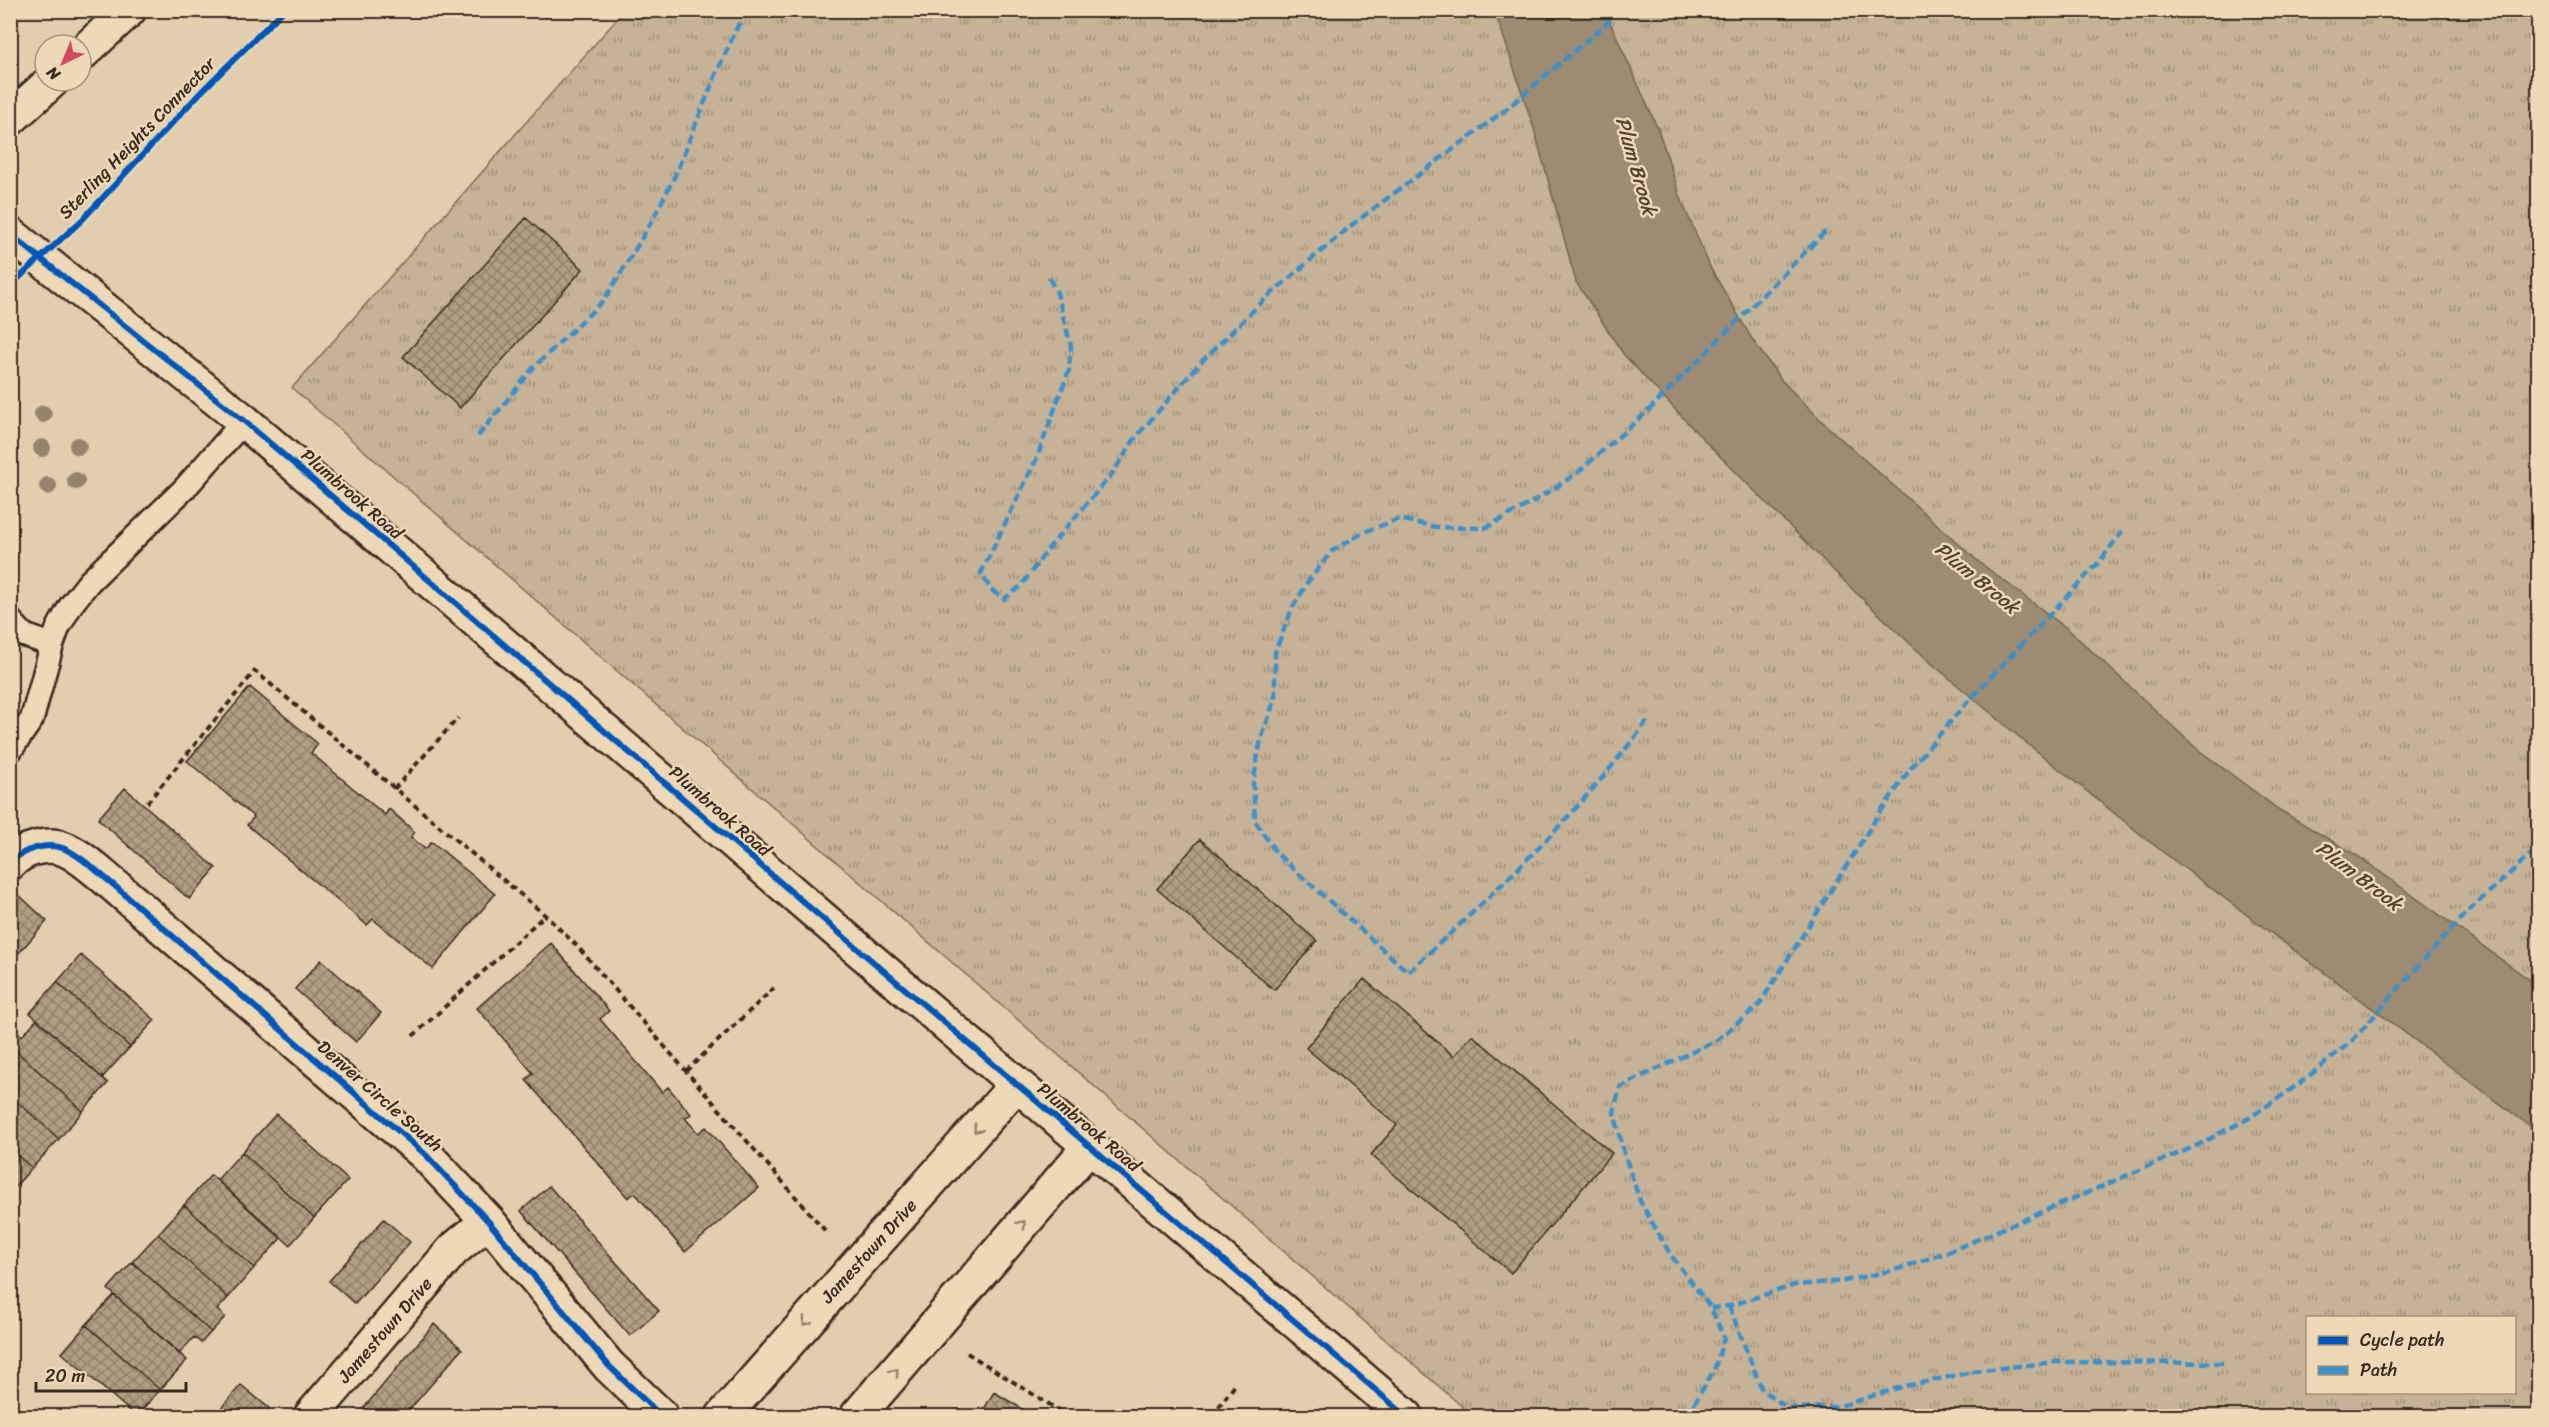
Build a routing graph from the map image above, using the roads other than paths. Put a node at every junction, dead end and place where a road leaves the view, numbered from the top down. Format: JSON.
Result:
{"nodes":[{"id":1,"x":129,"y":10,"type":"edge"},
{"id":2,"x":93,"y":43,"type":"edge"},
{"id":3,"x":38,"y":93,"type":"edge"},
{"id":4,"x":10,"y":118,"type":"edge"},
{"id":5,"x":10,"y":234,"type":"edge"},
{"id":6,"x":244,"y":421,"type":"junction"},
{"id":7,"x":10,"y":620,"type":"edge"},
{"id":8,"x":52,"y":645,"type":"junction"},
{"id":9,"x":10,"y":751,"type":"edge"},
{"id":10,"x":10,"y":863,"type":"edge"},
{"id":11,"x":1016,"y":1085,"type":"junction"},
{"id":12,"x":1089,"y":1147,"type":"junction"},
{"id":13,"x":488,"y":1221,"type":"junction"},
{"id":14,"x":311,"y":1416,"type":"edge"},
{"id":15,"x":661,"y":1416,"type":"edge"},
{"id":16,"x":723,"y":1416,"type":"edge"},
{"id":17,"x":857,"y":1416,"type":"edge"},
{"id":18,"x":1406,"y":1416,"type":"edge"}],
"edges":[{"from":1,"to":2,"type":"street"},
{"from":3,"to":4,"type":"street"},
{"from":5,"to":6,"type":"street","name":"Plumbrook Road"},
{"from":6,"to":8,"type":"lane"},
{"from":6,"to":11,"type":"street","name":"Plumbrook Road"},
{"from":7,"to":8,"type":"lane"},
{"from":8,"to":9,"type":"lane"},
{"from":10,"to":13,"type":"street","name":"Denver Circle South"},
{"from":11,"to":12,"type":"street","name":"Plumbrook Road"},
{"from":11,"to":16,"type":"street","name":"Jamestown Drive","one_way":true},
{"from":17,"to":12,"type":"street","one_way":true},
{"from":12,"to":18,"type":"street","name":"Plumbrook Road"},
{"from":13,"to":14,"type":"street","name":"Jamestown Drive"},
{"from":13,"to":15,"type":"street","name":"Denver Circle South"}]}
